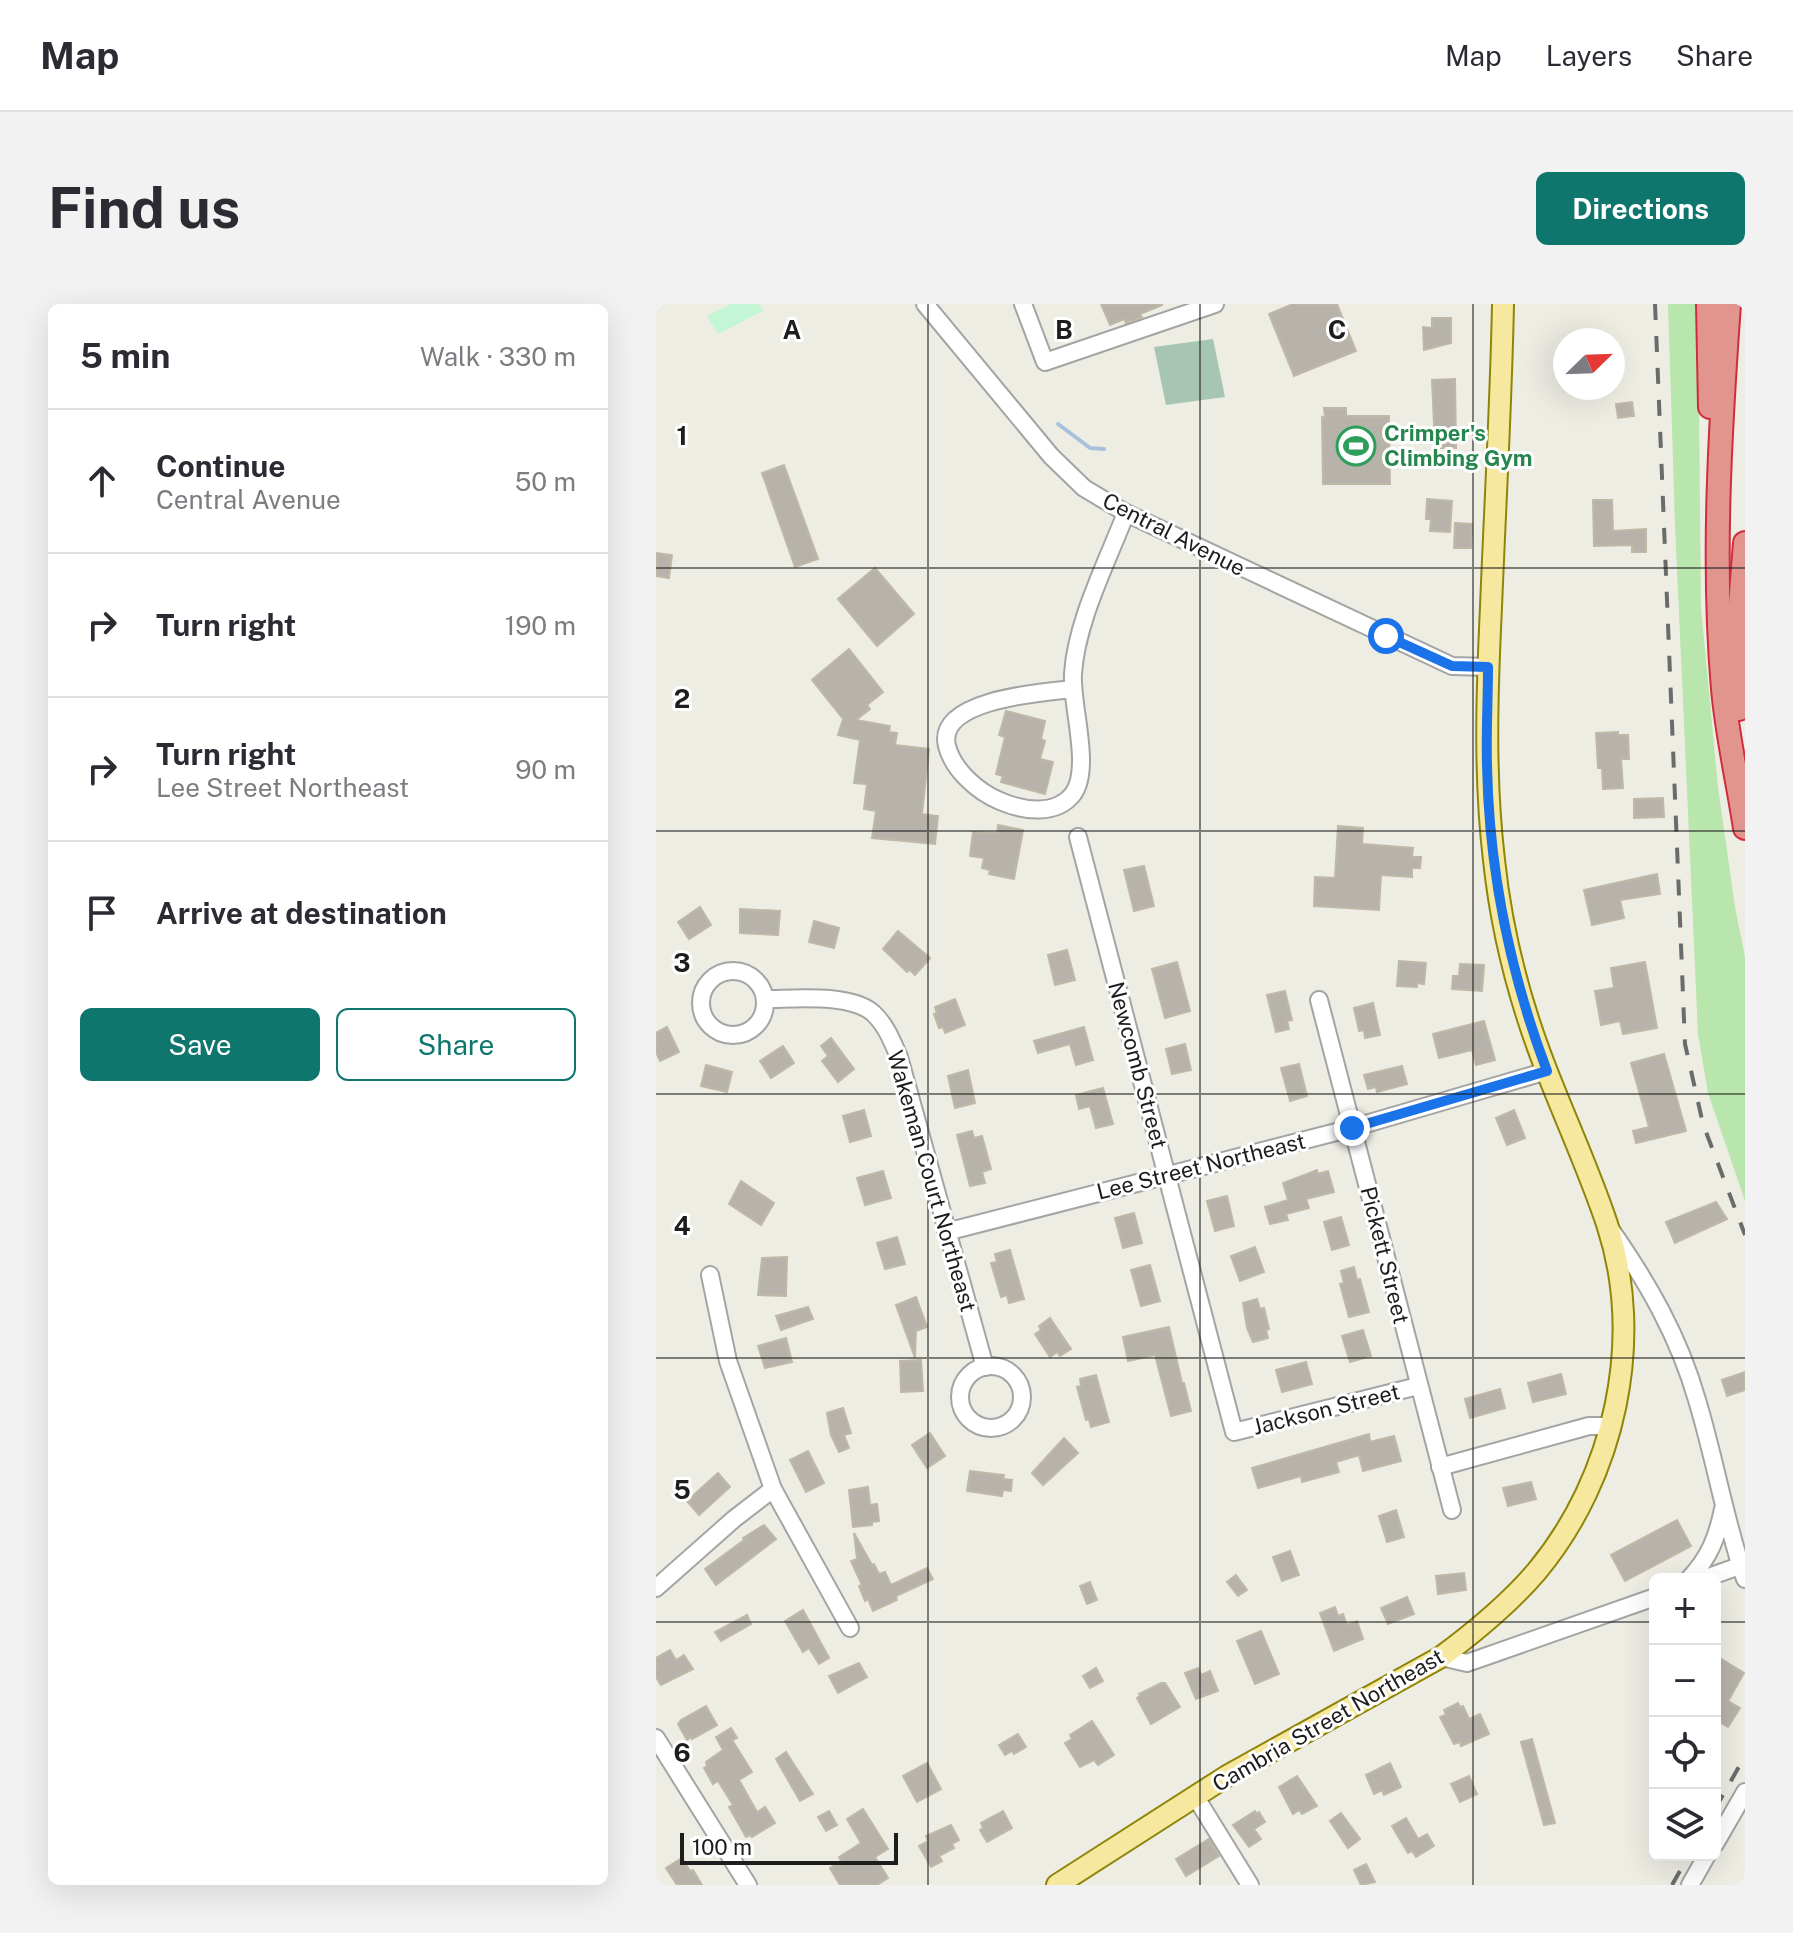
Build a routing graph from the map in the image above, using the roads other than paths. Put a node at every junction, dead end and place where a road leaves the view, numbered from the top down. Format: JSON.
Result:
{"nodes":[{"id":1,"x":925,"y":304,"type":"edge"},
{"id":2,"x":1023,"y":304,"type":"edge"},
{"id":3,"x":1215,"y":304,"type":"edge"},
{"id":4,"x":1503,"y":304,"type":"edge"},
{"id":5,"x":1708,"y":304,"type":"edge"},
{"id":6,"x":1729,"y":304,"type":"edge"},
{"id":7,"x":1126,"y":513,"type":"junction"},
{"id":8,"x":1745,"y":543,"type":"edge"},
{"id":9,"x":1720,"y":574,"type":"junction"},
{"id":10,"x":1488,"y":667,"type":"junction"},
{"id":11,"x":1073,"y":689,"type":"junction"},
{"id":12,"x":1745,"y":826,"type":"edge"},
{"id":13,"x":1078,"y":837,"type":"dead end"},
{"id":14,"x":766,"y":999,"type":"junction"},
{"id":15,"x":1319,"y":1000,"type":"dead end"},
{"id":16,"x":1547,"y":1071,"type":"junction"},
{"id":17,"x":1352,"y":1128,"type":"junction"},
{"id":18,"x":1167,"y":1174,"type":"junction"},
{"id":19,"x":1608,"y":1226,"type":"junction"},
{"id":20,"x":946,"y":1232,"type":"junction"},
{"id":21,"x":710,"y":1275,"type":"dead end"},
{"id":22,"x":985,"y":1367,"type":"dead end"},
{"id":23,"x":1418,"y":1386,"type":"junction"},
{"id":24,"x":1610,"y":1426,"type":"junction"},
{"id":25,"x":1234,"y":1432,"type":"joint"},
{"id":26,"x":1440,"y":1467,"type":"junction"},
{"id":27,"x":773,"y":1489,"type":"junction"},
{"id":28,"x":1724,"y":1504,"type":"junction"},
{"id":29,"x":1452,"y":1510,"type":"dead end"},
{"id":30,"x":1743,"y":1570,"type":"edge"},
{"id":31,"x":1695,"y":1573,"type":"edge"},
{"id":32,"x":1721,"y":1575,"type":"edge"},
{"id":33,"x":656,"y":1588,"type":"edge"},
{"id":34,"x":1649,"y":1599,"type":"edge"},
{"id":35,"x":850,"y":1628,"type":"dead end"},
{"id":36,"x":1441,"y":1657,"type":"junction"},
{"id":37,"x":656,"y":1738,"type":"edge"},
{"id":38,"x":1745,"y":1792,"type":"edge"},
{"id":39,"x":1195,"y":1796,"type":"junction"},
{"id":40,"x":1721,"y":1834,"type":"edge"},
{"id":41,"x":1704,"y":1861,"type":"edge"},
{"id":42,"x":748,"y":1885,"type":"edge"},
{"id":43,"x":1058,"y":1885,"type":"edge"},
{"id":44,"x":1250,"y":1885,"type":"edge"},
{"id":45,"x":1690,"y":1885,"type":"edge"}],
"edges":[{"from":1,"to":7,"type":"street","name":"Central Avenue"},
{"from":2,"to":3,"type":"street"},
{"from":4,"to":10,"type":"main road","name":"Cambria Street Northeast"},
{"from":5,"to":9,"type":"highway"},
{"from":6,"to":9,"type":"highway"},
{"from":7,"to":10,"type":"street","name":"Central Avenue"},
{"from":7,"to":11,"type":"street"},
{"from":8,"to":12,"type":"highway"},
{"from":9,"to":12,"type":"highway"},
{"from":10,"to":16,"type":"main road","name":"Cambria Street Northeast"},
{"from":11,"to":11,"type":"street"},
{"from":13,"to":18,"type":"street","name":"Newcomb Street"},
{"from":14,"to":14,"type":"street"},
{"from":14,"to":20,"type":"street","name":"Wakeman Court Northeast"},
{"from":15,"to":17,"type":"street","name":"Pickett Street"},
{"from":16,"to":17,"type":"street","name":"Lee Street Northeast"},
{"from":16,"to":19,"type":"main road","name":"Cambria Street Northeast"},
{"from":17,"to":18,"type":"street","name":"Lee Street Northeast"},
{"from":17,"to":23,"type":"street","name":"Pickett Street"},
{"from":18,"to":20,"type":"street","name":"Lee Street Northeast"},
{"from":18,"to":25,"type":"street","name":"Newcomb Street"},
{"from":19,"to":24,"type":"main road","name":"Cambria Street Northeast"},
{"from":19,"to":28,"type":"street"},
{"from":20,"to":22,"type":"street","name":"Wakeman Court Northeast"},
{"from":21,"to":27,"type":"street"},
{"from":23,"to":25,"type":"street","name":"Jackson Street"},
{"from":23,"to":26,"type":"street","name":"Pickett Street"},
{"from":24,"to":26,"type":"street"},
{"from":24,"to":36,"type":"main road","name":"Cambria Street Northeast"},
{"from":26,"to":29,"type":"street","name":"Pickett Street"},
{"from":27,"to":33,"type":"street"},
{"from":27,"to":35,"type":"street"},
{"from":28,"to":30,"type":"street"},
{"from":28,"to":31,"type":"street"},
{"from":30,"to":32,"type":"street"},
{"from":34,"to":36,"type":"street"},
{"from":36,"to":39,"type":"main road","name":"Cambria Street Northeast"},
{"from":37,"to":42,"type":"street"},
{"from":38,"to":40,"type":"street"},
{"from":39,"to":43,"type":"main road","name":"Cambria Street Northeast"},
{"from":39,"to":44,"type":"street"},
{"from":41,"to":45,"type":"street"}]}
